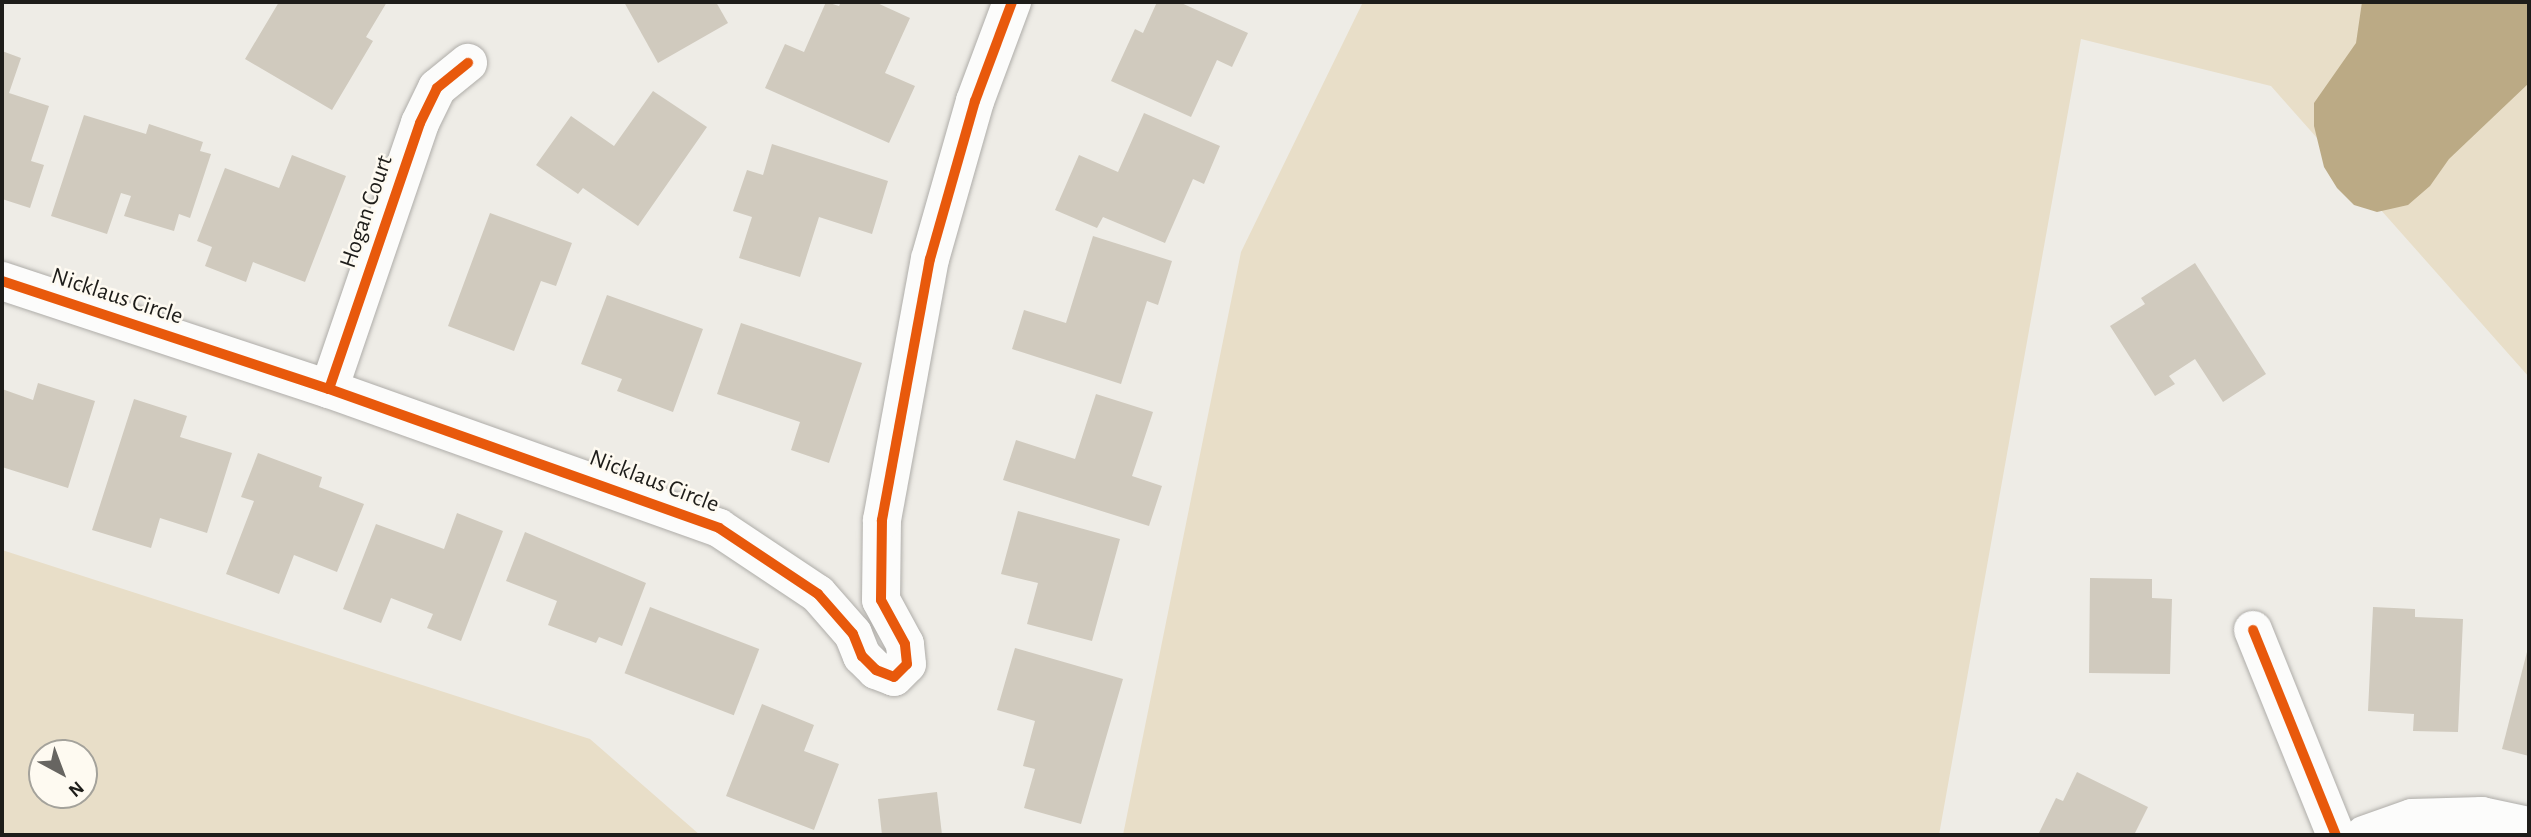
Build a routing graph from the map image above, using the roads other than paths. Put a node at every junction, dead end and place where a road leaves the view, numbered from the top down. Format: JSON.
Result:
{"nodes":[{"id":1,"x":1012,"y":2,"type":"edge"},
{"id":2,"x":468,"y":63,"type":"dead end"},
{"id":3,"x":2,"y":281,"type":"edge"},
{"id":4,"x":329,"y":389,"type":"junction"},
{"id":5,"x":2253,"y":630,"type":"dead end"},
{"id":6,"x":2529,"y":825,"type":"edge"},
{"id":7,"x":2336,"y":835,"type":"edge"},
{"id":8,"x":2364,"y":835,"type":"edge"}],
"edges":[{"from":1,"to":4,"type":"street","name":"Nicklaus Circle"},
{"from":2,"to":4,"type":"street","name":"Hogan Court"},
{"from":3,"to":4,"type":"street","name":"Nicklaus Circle"},
{"from":5,"to":7,"type":"street"},
{"from":6,"to":8,"type":"street"}]}
